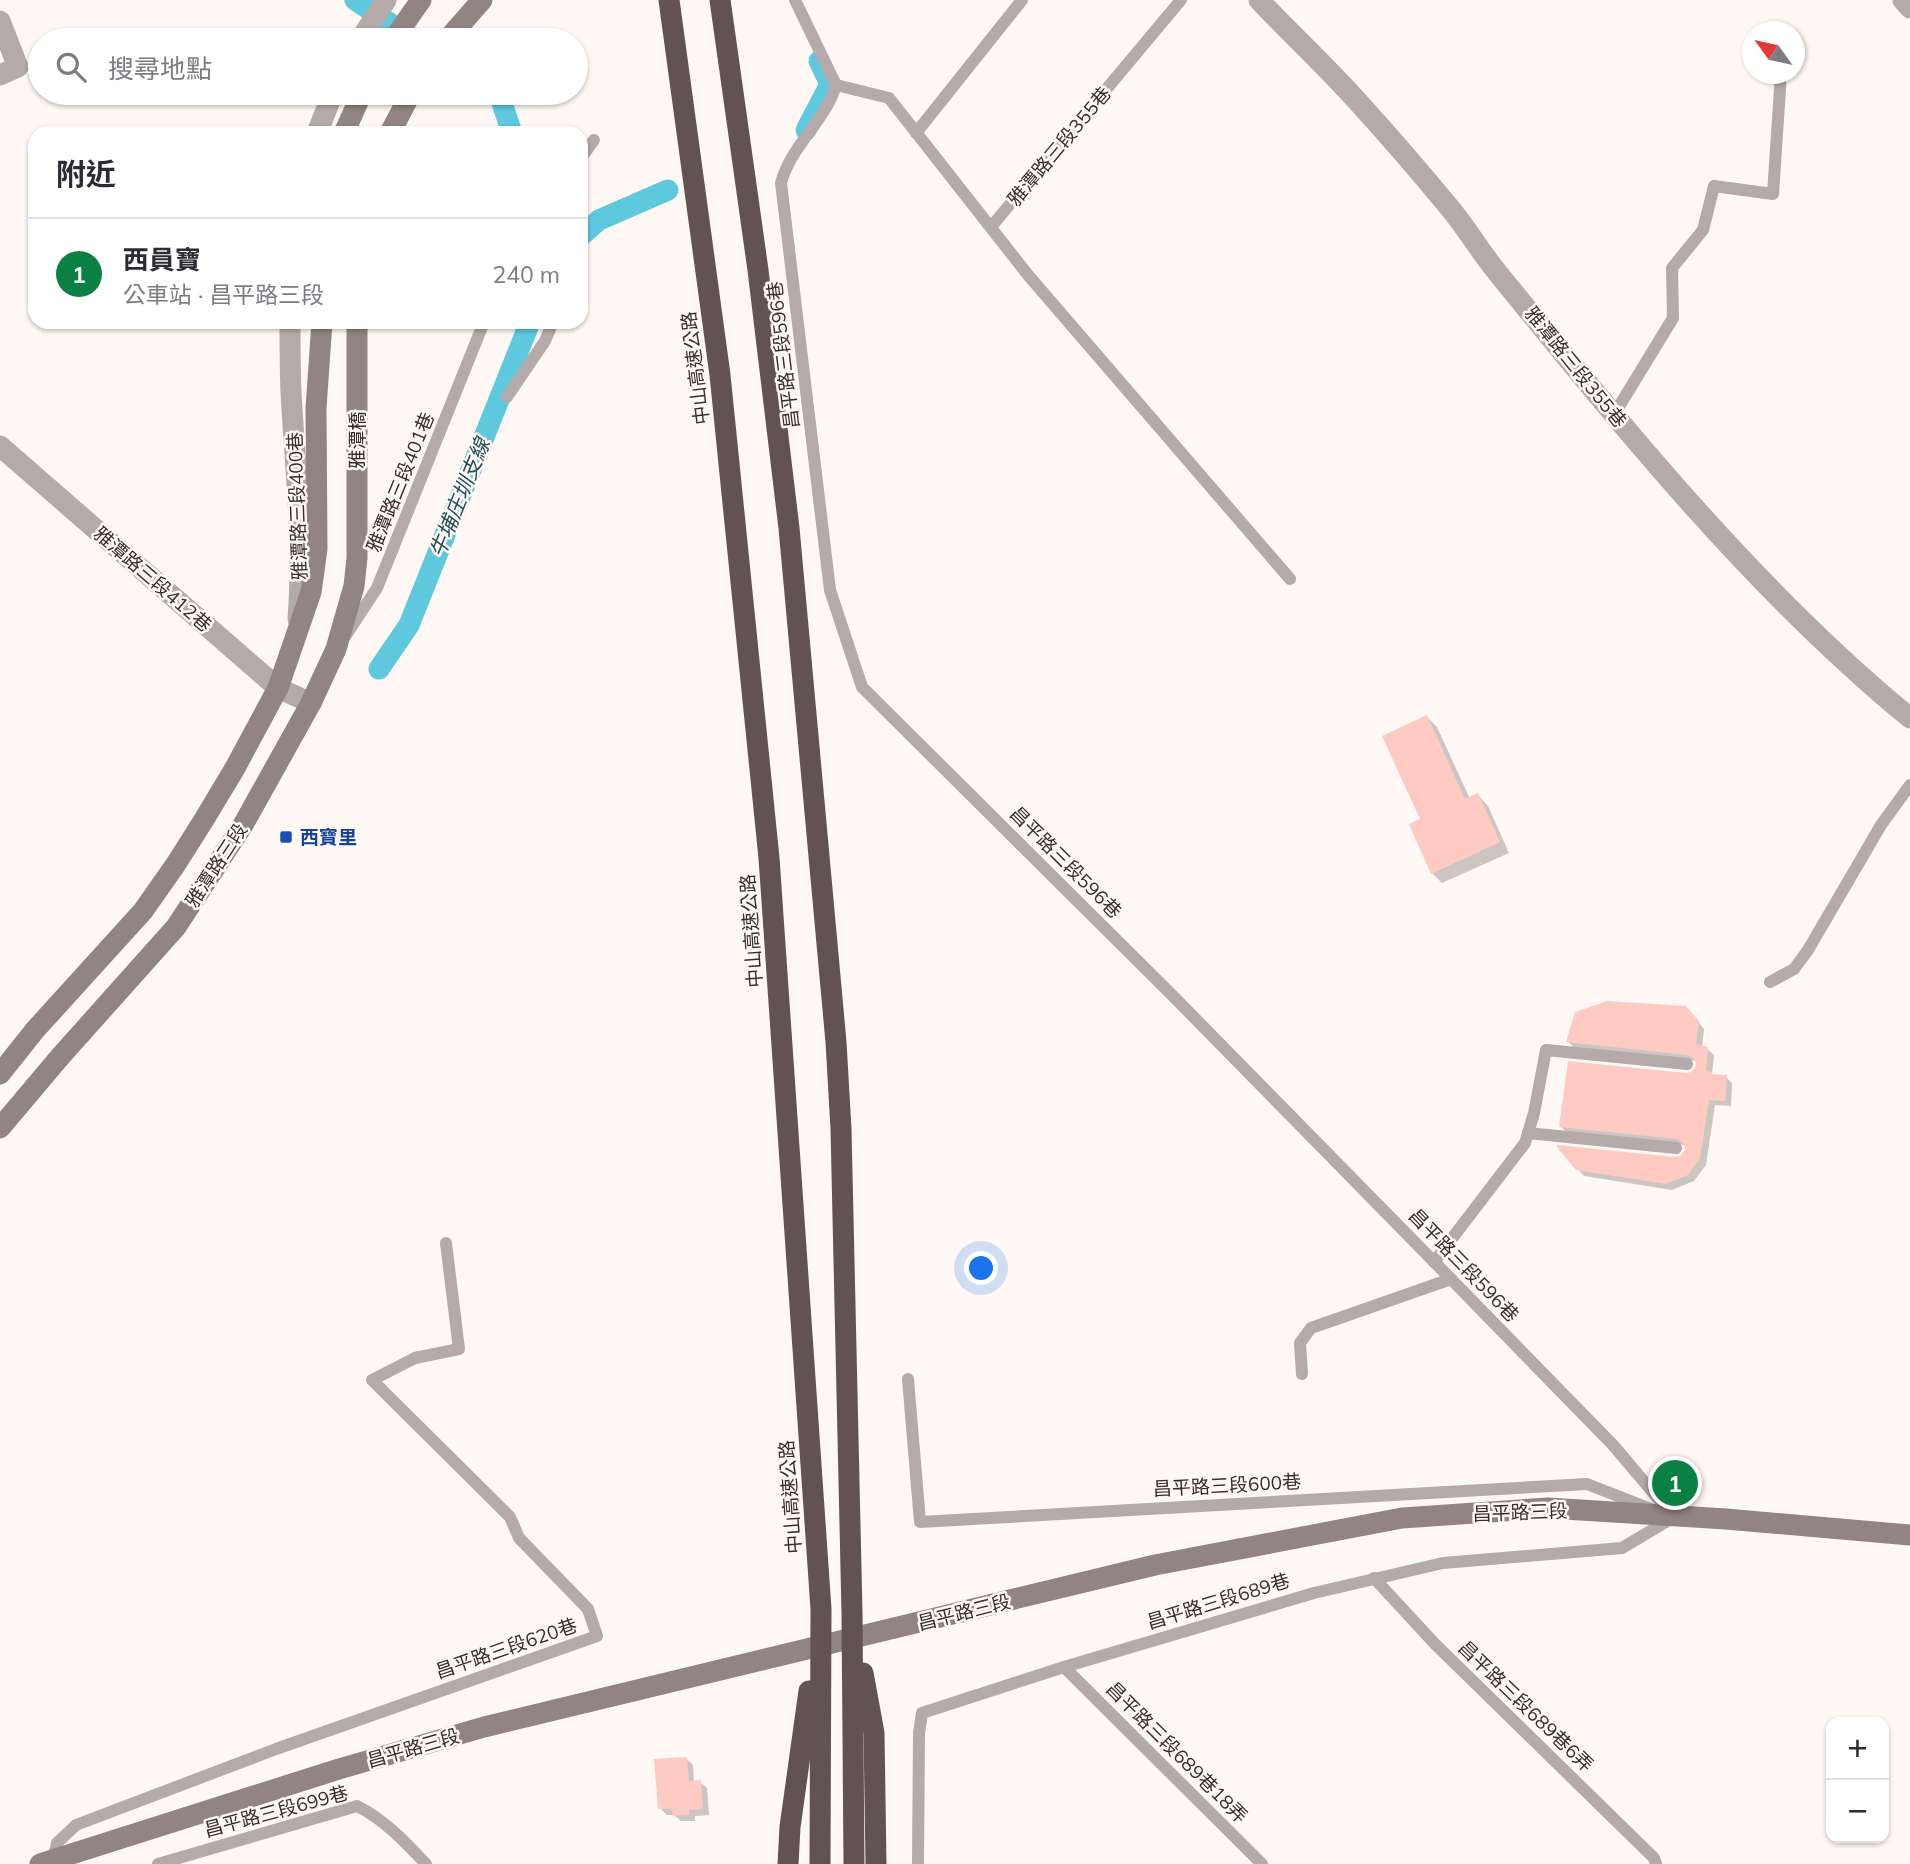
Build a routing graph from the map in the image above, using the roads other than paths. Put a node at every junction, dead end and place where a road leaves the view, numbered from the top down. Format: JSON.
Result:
{"nodes":[{"id":1,"x":386,"y":0,"type":"edge"},
{"id":2,"x":421,"y":0,"type":"edge"},
{"id":3,"x":482,"y":0,"type":"edge"},
{"id":4,"x":669,"y":0,"type":"edge"},
{"id":5,"x":720,"y":0,"type":"edge"},
{"id":6,"x":796,"y":0,"type":"edge"},
{"id":7,"x":1023,"y":0,"type":"edge"},
{"id":8,"x":1181,"y":0,"type":"edge"},
{"id":9,"x":1259,"y":0,"type":"edge"},
{"id":10,"x":1903,"y":0,"type":"edge"},
{"id":11,"x":1910,"y":8,"type":"edge"},
{"id":12,"x":0,"y":21,"type":"edge"},
{"id":13,"x":368,"y":28,"type":"edge"},
{"id":14,"x":401,"y":28,"type":"edge"},
{"id":15,"x":458,"y":28,"type":"edge"},
{"id":16,"x":0,"y":75,"type":"edge"},
{"id":17,"x":1780,"y":84,"type":"edge"},
{"id":18,"x":836,"y":85,"type":"junction"},
{"id":19,"x":328,"y":105,"type":"edge"},
{"id":20,"x":357,"y":105,"type":"edge"},
{"id":21,"x":405,"y":105,"type":"edge"},
{"id":22,"x":320,"y":126,"type":"edge"},
{"id":23,"x":347,"y":126,"type":"edge"},
{"id":24,"x":394,"y":126,"type":"edge"},
{"id":25,"x":916,"y":133,"type":"junction"},
{"id":26,"x":594,"y":140,"type":"dead end"},
{"id":27,"x":588,"y":148,"type":"edge"},
{"id":28,"x":991,"y":227,"type":"junction"},
{"id":29,"x":290,"y":329,"type":"edge"},
{"id":30,"x":322,"y":329,"type":"edge"},
{"id":31,"x":357,"y":329,"type":"edge"},
{"id":32,"x":482,"y":329,"type":"edge"},
{"id":33,"x":550,"y":329,"type":"edge"},
{"id":34,"x":507,"y":397,"type":"dead end"},
{"id":35,"x":1615,"y":413,"type":"junction"},
{"id":36,"x":0,"y":446,"type":"edge"},
{"id":37,"x":358,"y":558,"type":"joint"},
{"id":38,"x":1290,"y":579,"type":"dead end"},
{"id":39,"x":335,"y":649,"type":"junction"},
{"id":40,"x":278,"y":688,"type":"junction"},
{"id":41,"x":311,"y":703,"type":"junction"},
{"id":42,"x":1910,"y":718,"type":"edge"},
{"id":43,"x":1910,"y":785,"type":"edge"},
{"id":44,"x":1770,"y":982,"type":"dead end"},
{"id":45,"x":1687,"y":1064,"type":"dead end"},
{"id":46,"x":0,"y":1074,"type":"edge"},
{"id":47,"x":0,"y":1128,"type":"edge"},
{"id":48,"x":1528,"y":1133,"type":"junction"},
{"id":49,"x":1676,"y":1148,"type":"dead end"},
{"id":50,"x":446,"y":1243,"type":"dead end"},
{"id":51,"x":1434,"y":1262,"type":"junction"},
{"id":52,"x":1451,"y":1279,"type":"junction"},
{"id":53,"x":1302,"y":1374,"type":"dead end"},
{"id":54,"x":908,"y":1379,"type":"dead end"},
{"id":55,"x":1674,"y":1517,"type":"junction"},
{"id":56,"x":1910,"y":1535,"type":"edge"},
{"id":57,"x":1374,"y":1578,"type":"junction"},
{"id":58,"x":821,"y":1609,"type":"junction"},
{"id":59,"x":852,"y":1613,"type":"junction"},
{"id":60,"x":1064,"y":1667,"type":"junction"},
{"id":61,"x":83,"y":1859,"type":"edge"},
{"id":62,"x":47,"y":1862,"type":"edge"},
{"id":63,"x":1657,"y":1862,"type":"edge"},
{"id":64,"x":158,"y":1864,"type":"edge"},
{"id":65,"x":426,"y":1864,"type":"edge"},
{"id":66,"x":788,"y":1864,"type":"edge"},
{"id":67,"x":820,"y":1864,"type":"edge"},
{"id":68,"x":854,"y":1864,"type":"edge"},
{"id":69,"x":876,"y":1864,"type":"edge"},
{"id":70,"x":918,"y":1864,"type":"edge"},
{"id":71,"x":1262,"y":1864,"type":"edge"}],
"edges":[{"from":1,"to":13,"type":"street"},
{"from":2,"to":14,"type":"street"},
{"from":3,"to":15,"type":"street"},
{"from":4,"to":58,"type":"highway","name":"中山高速公路"},
{"from":5,"to":59,"type":"highway"},
{"from":6,"to":18,"type":"lane"},
{"from":7,"to":25,"type":"lane"},
{"from":8,"to":28,"type":"lane","name":"雅潭路三段355巷"},
{"from":9,"to":35,"type":"street","name":"雅潭路三段355巷"},
{"from":10,"to":11,"type":"street"},
{"from":12,"to":16,"type":"street"},
{"from":17,"to":35,"type":"lane"},
{"from":18,"to":25,"type":"lane"},
{"from":18,"to":51,"type":"lane","name":"昌平路三段596巷"},
{"from":19,"to":22,"type":"street"},
{"from":20,"to":23,"type":"street"},
{"from":21,"to":24,"type":"street"},
{"from":25,"to":28,"type":"lane"},
{"from":26,"to":27,"type":"lane"},
{"from":28,"to":38,"type":"lane"},
{"from":29,"to":40,"type":"street","name":"雅潭路三段400巷"},
{"from":30,"to":40,"type":"street","name":"雅潭路三段"},
{"from":31,"to":37,"type":"street","name":"雅潭橋"},
{"from":32,"to":39,"type":"lane","name":"雅潭路三段401巷"},
{"from":33,"to":34,"type":"lane"},
{"from":35,"to":42,"type":"street","name":"雅潭路三段355巷"},
{"from":36,"to":40,"type":"street","name":"雅潭路三段412巷"},
{"from":37,"to":39,"type":"street","name":"雅潭路三段"},
{"from":39,"to":41,"type":"street","name":"雅潭路三段"},
{"from":40,"to":41,"type":"street","name":"雅潭路三段412巷"},
{"from":40,"to":46,"type":"street","name":"雅潭路三段"},
{"from":41,"to":47,"type":"street","name":"雅潭路三段"},
{"from":43,"to":44,"type":"lane"},
{"from":45,"to":48,"type":"lane"},
{"from":48,"to":49,"type":"lane"},
{"from":48,"to":51,"type":"lane"},
{"from":50,"to":62,"type":"lane","name":"昌平路三段620巷"},
{"from":51,"to":52,"type":"lane","name":"昌平路三段596巷"},
{"from":52,"to":53,"type":"lane"},
{"from":52,"to":55,"type":"lane","name":"昌平路三段596巷"},
{"from":54,"to":55,"type":"lane","name":"昌平路三段600巷"},
{"from":55,"to":56,"type":"street","name":"昌平路三段"},
{"from":55,"to":57,"type":"lane","name":"昌平路三段689巷"},
{"from":55,"to":61,"type":"street","name":"昌平路三段"},
{"from":57,"to":60,"type":"lane","name":"昌平路三段689巷"},
{"from":57,"to":63,"type":"lane","name":"昌平路三段689巷6弄"},
{"from":58,"to":66,"type":"highway"},
{"from":58,"to":67,"type":"highway","name":"中山高速公路"},
{"from":59,"to":68,"type":"highway"},
{"from":59,"to":69,"type":"highway"},
{"from":60,"to":70,"type":"lane","name":"昌平路三段689巷"},
{"from":60,"to":71,"type":"lane","name":"昌平路三段689巷18弄"},
{"from":61,"to":62,"type":"street","name":"昌平路三段"},
{"from":64,"to":65,"type":"lane","name":"昌平路三段699巷"}]}
